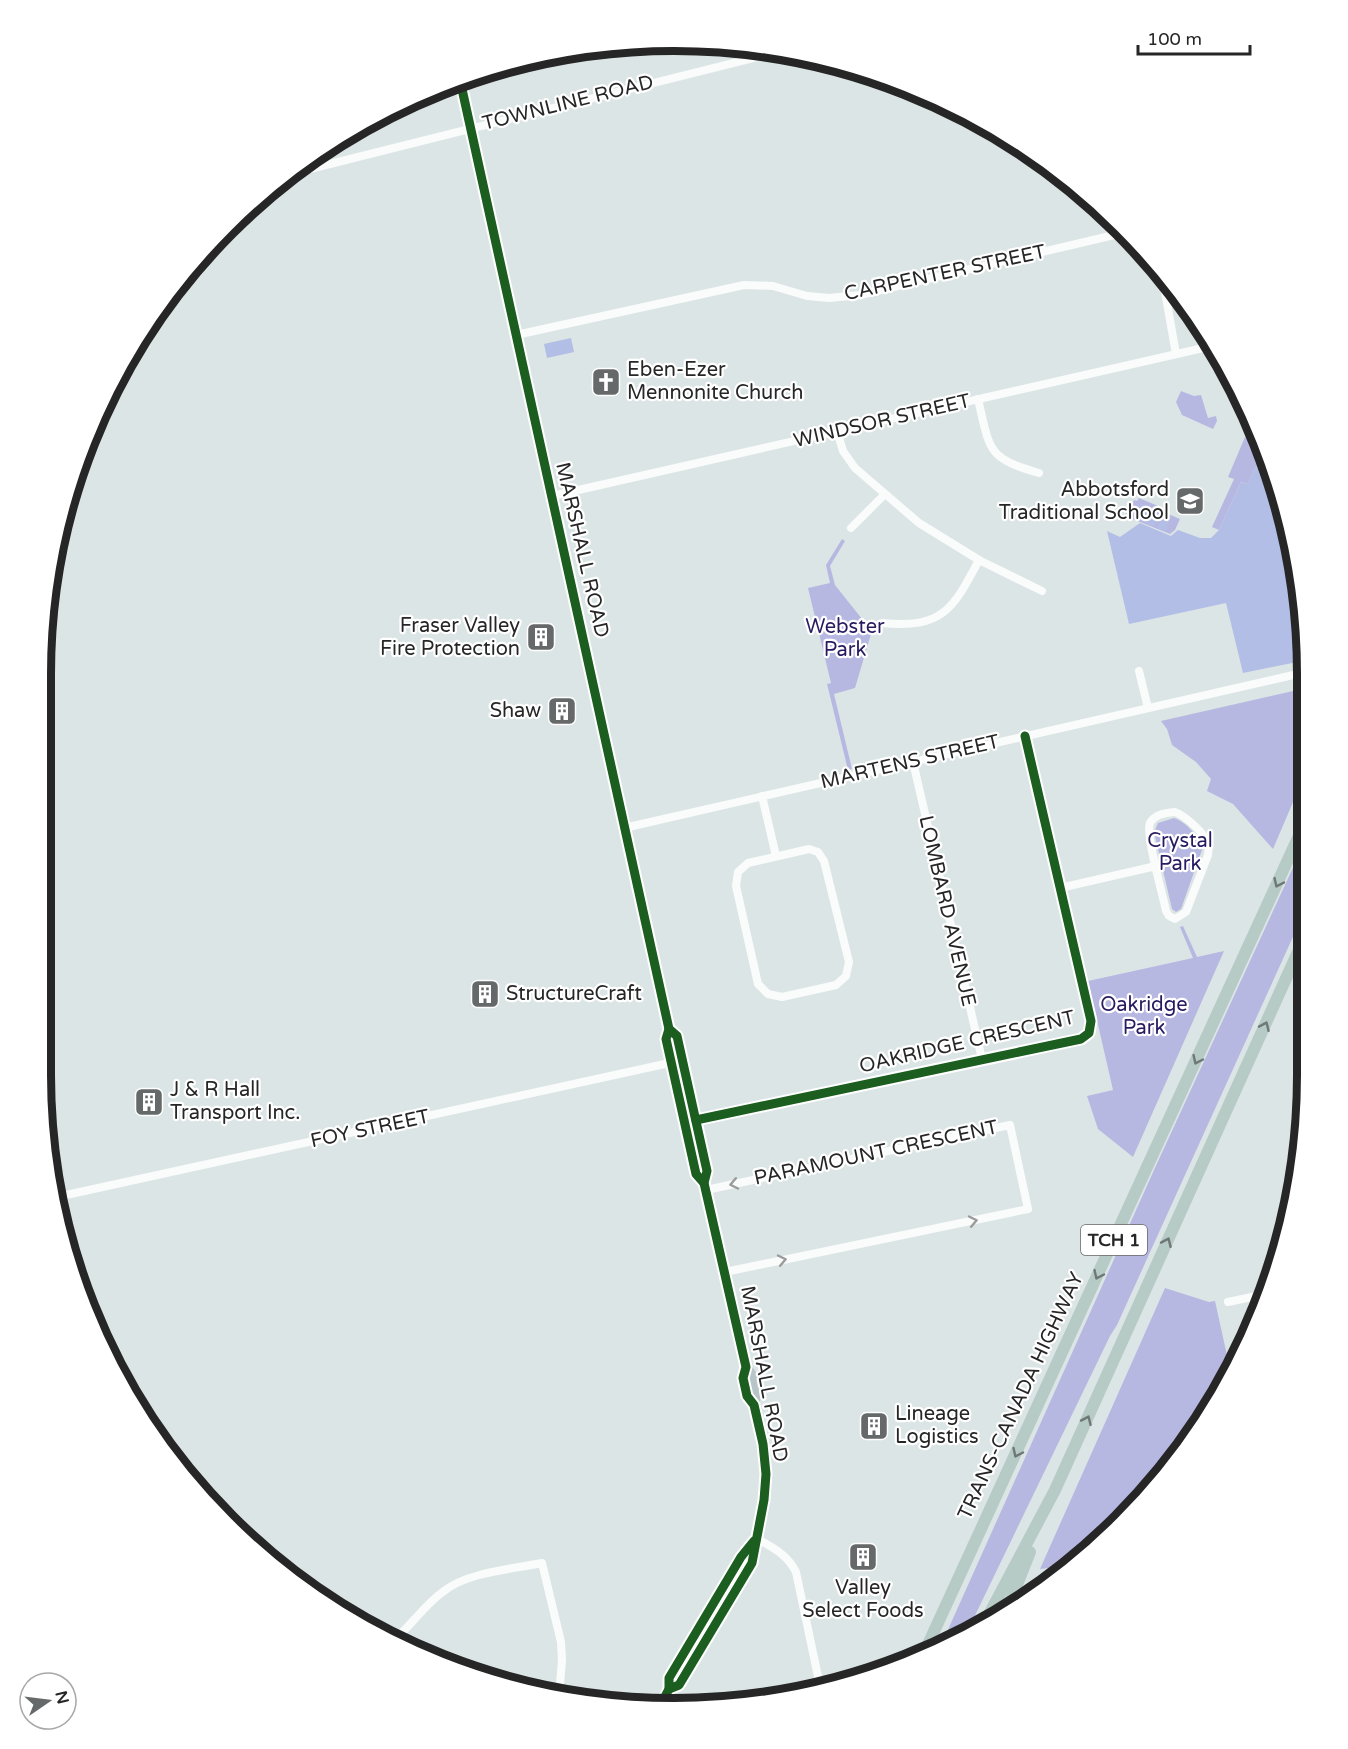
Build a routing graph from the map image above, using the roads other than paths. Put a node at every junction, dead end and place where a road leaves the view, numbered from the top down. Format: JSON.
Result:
{"nodes":[{"id":1,"x":758,"y":57,"type":"edge"},
{"id":2,"x":462,"y":88,"type":"edge"},
{"id":3,"x":470,"y":127,"type":"junction"},
{"id":4,"x":311,"y":169,"type":"edge"},
{"id":5,"x":1116,"y":234,"type":"edge"},
{"id":6,"x":1165,"y":291,"type":"edge"},
{"id":7,"x":516,"y":335,"type":"junction"},
{"id":8,"x":1205,"y":348,"type":"edge"},
{"id":9,"x":1176,"y":354,"type":"junction"},
{"id":10,"x":978,"y":399,"type":"junction"},
{"id":11,"x":837,"y":431,"type":"junction"},
{"id":12,"x":1039,"y":473,"type":"dead end"},
{"id":13,"x":885,"y":494,"type":"junction"},
{"id":14,"x":552,"y":496,"type":"junction"},
{"id":15,"x":851,"y":528,"type":"dead end"},
{"id":16,"x":979,"y":560,"type":"junction"},
{"id":17,"x":1042,"y":591,"type":"dead end"},
{"id":18,"x":882,"y":623,"type":"dead end"},
{"id":19,"x":1139,"y":670,"type":"dead end"},
{"id":20,"x":1297,"y":674,"type":"edge"},
{"id":21,"x":1148,"y":708,"type":"junction"},
{"id":22,"x":1025,"y":736,"type":"junction"},
{"id":23,"x":913,"y":762,"type":"junction"},
{"id":24,"x":762,"y":796,"type":"junction"},
{"id":25,"x":624,"y":828,"type":"junction"},
{"id":26,"x":1297,"y":840,"type":"edge"},
{"id":27,"x":776,"y":856,"type":"junction"},
{"id":28,"x":1156,"y":866,"type":"junction"},
{"id":29,"x":1060,"y":888,"type":"junction"},
{"id":30,"x":1297,"y":955,"type":"edge"},
{"id":31,"x":982,"y":1059,"type":"junction"},
{"id":32,"x":677,"y":1061,"type":"junction"},
{"id":33,"x":696,"y":1120,"type":"junction"},
{"id":34,"x":705,"y":1186,"type":"junction"},
{"id":35,"x":63,"y":1196,"type":"edge"},
{"id":36,"x":724,"y":1272,"type":"junction"},
{"id":37,"x":1256,"y":1296,"type":"edge"},
{"id":38,"x":1228,"y":1302,"type":"dead end"},
{"id":39,"x":1055,"y":1490,"type":"junction"},
{"id":40,"x":756,"y":1538,"type":"junction"},
{"id":41,"x":731,"y":1578,"type":"junction"},
{"id":42,"x":1010,"y":1599,"type":"edge"},
{"id":43,"x":991,"y":1612,"type":"edge"},
{"id":44,"x":400,"y":1635,"type":"edge"},
{"id":45,"x":709,"y":1636,"type":"junction"},
{"id":46,"x":928,"y":1644,"type":"edge"},
{"id":47,"x":819,"y":1681,"type":"edge"},
{"id":48,"x":560,"y":1687,"type":"edge"},
{"id":49,"x":669,"y":1689,"type":"junction"},
{"id":50,"x":664,"y":1698,"type":"edge"}],
"edges":[{"from":1,"to":3,"type":"street","name":"TOWNLINE ROAD"},
{"from":2,"to":3,"type":"main road","name":"MARSHALL ROAD"},
{"from":3,"to":4,"type":"street","name":"TOWNLINE ROAD"},
{"from":3,"to":7,"type":"main road","name":"MARSHALL ROAD"},
{"from":5,"to":7,"type":"street","name":"CARPENTER STREET"},
{"from":6,"to":9,"type":"street"},
{"from":7,"to":14,"type":"main road","name":"MARSHALL ROAD"},
{"from":8,"to":9,"type":"street","name":"WINDSOR STREET"},
{"from":9,"to":10,"type":"street","name":"WINDSOR STREET"},
{"from":10,"to":11,"type":"street","name":"WINDSOR STREET"},
{"from":10,"to":12,"type":"street"},
{"from":11,"to":13,"type":"street"},
{"from":11,"to":14,"type":"street","name":"WINDSOR STREET"},
{"from":13,"to":15,"type":"street"},
{"from":13,"to":16,"type":"street"},
{"from":14,"to":25,"type":"main road","name":"MARSHALL ROAD"},
{"from":16,"to":17,"type":"street"},
{"from":16,"to":18,"type":"street"},
{"from":19,"to":21,"type":"street"},
{"from":20,"to":21,"type":"street","name":"MARTENS STREET"},
{"from":21,"to":22,"type":"street","name":"MARTENS STREET"},
{"from":22,"to":23,"type":"street","name":"MARTENS STREET"},
{"from":22,"to":29,"type":"street","name":"OAKRIDGE CRESCENT"},
{"from":23,"to":24,"type":"street","name":"MARTENS STREET"},
{"from":23,"to":31,"type":"street","name":"LOMBARD AVENUE"},
{"from":24,"to":25,"type":"street","name":"MARTENS STREET"},
{"from":24,"to":27,"type":"street"},
{"from":25,"to":32,"type":"main road","name":"MARSHALL ROAD"},
{"from":26,"to":46,"type":"highway","name":"TRANS-CANADA HIGHWAY","number":"TCH 1","one_way":true},
{"from":27,"to":27,"type":"street"},
{"from":28,"to":28,"type":"street"},
{"from":28,"to":29,"type":"street"},
{"from":29,"to":31,"type":"street","name":"OAKRIDGE CRESCENT"},
{"from":39,"to":30,"type":"highway","number":"TCH 1","one_way":true},
{"from":31,"to":33,"type":"street","name":"OAKRIDGE CRESCENT"},
{"from":32,"to":33,"type":"main road","name":"MARSHALL ROAD"},
{"from":32,"to":34,"type":"main road","name":"MARSHALL ROAD"},
{"from":32,"to":35,"type":"street","name":"FOY STREET"},
{"from":33,"to":34,"type":"main road","name":"MARSHALL ROAD"},
{"from":34,"to":36,"type":"main road","name":"MARSHALL ROAD"},
{"from":36,"to":34,"type":"street","name":"PARAMOUNT CRESCENT","one_way":true},
{"from":36,"to":40,"type":"main road","name":"MARSHALL ROAD"},
{"from":37,"to":38,"type":"street"},
{"from":39,"to":42,"type":"highway"},
{"from":39,"to":43,"type":"highway","number":"TCH 1"},
{"from":40,"to":41,"type":"main road","name":"MARSHALL ROAD"},
{"from":40,"to":45,"type":"main road","name":"MARSHALL ROAD"},
{"from":40,"to":47,"type":"street"},
{"from":41,"to":45,"type":"main road"},
{"from":41,"to":49,"type":"main road","name":"MARSHALL ROAD"},
{"from":44,"to":48,"type":"street"},
{"from":45,"to":49,"type":"main road","name":"MARSHALL ROAD"},
{"from":49,"to":50,"type":"main road","name":"MARSHALL ROAD"}]}
